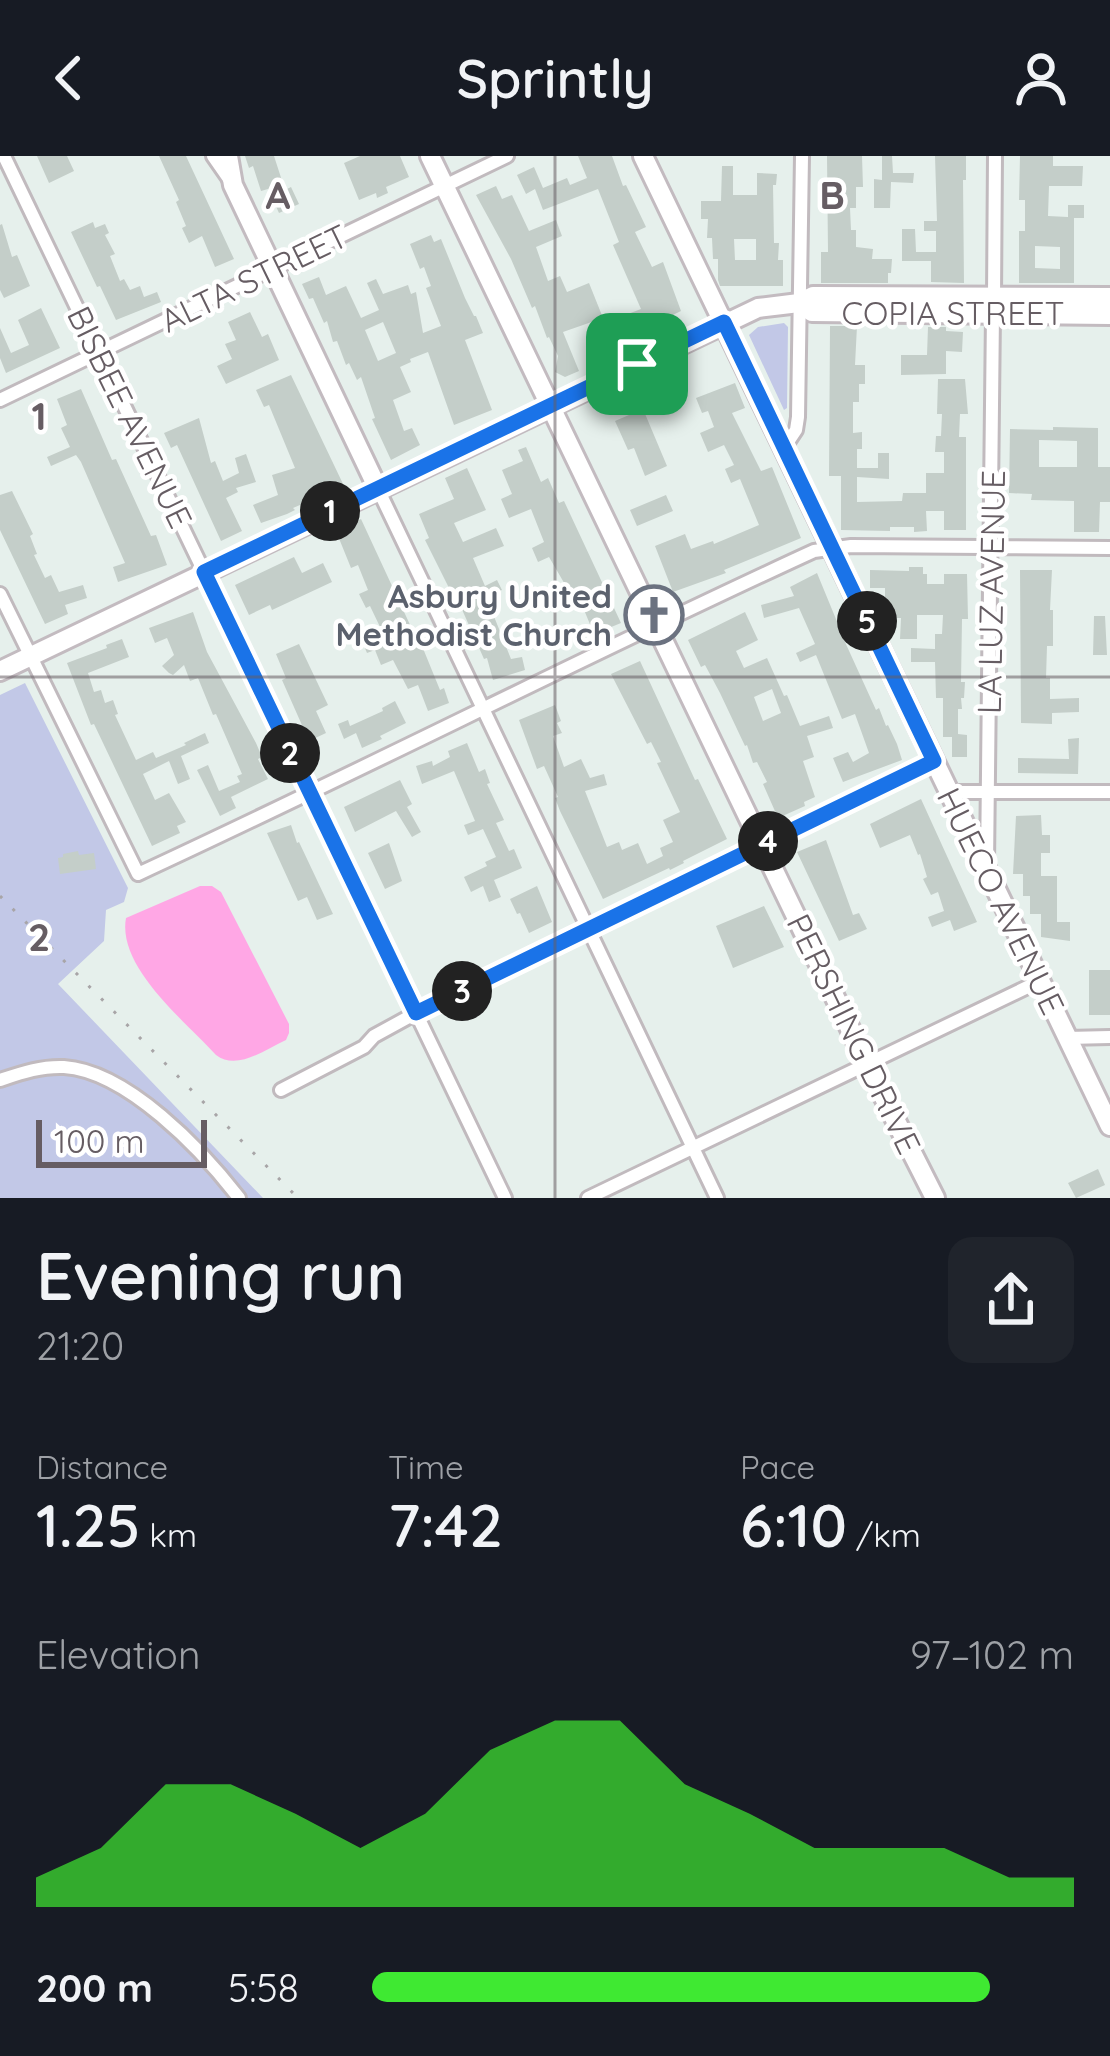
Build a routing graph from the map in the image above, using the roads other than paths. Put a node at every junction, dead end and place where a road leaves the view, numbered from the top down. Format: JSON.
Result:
{"nodes":[{"id":1,"x":4,"y":156,"type":"edge"},
{"id":2,"x":213,"y":156,"type":"edge"},
{"id":3,"x":228,"y":156,"type":"edge"},
{"id":4,"x":430,"y":156,"type":"edge"},
{"id":5,"x":507,"y":156,"type":"edge"},
{"id":6,"x":643,"y":156,"type":"edge"},
{"id":7,"x":802,"y":156,"type":"edge"},
{"id":8,"x":995,"y":156,"type":"edge"},
{"id":9,"x":233,"y":185,"type":"junction"},
{"id":10,"x":444,"y":186,"type":"junction"},
{"id":11,"x":273,"y":270,"type":"junction"},
{"id":12,"x":1110,"y":297,"type":"edge"},
{"id":13,"x":799,"y":304,"type":"junction"},
{"id":14,"x":994,"y":305,"type":"junction"},
{"id":15,"x":1110,"y":314,"type":"edge"},
{"id":16,"x":724,"y":322,"type":"junction"},
{"id":17,"x":99,"y":352,"type":"junction"},
{"id":18,"x":0,"y":400,"type":"edge"},
{"id":19,"x":550,"y":406,"type":"junction"},
{"id":20,"x":784,"y":448,"type":"junction"},
{"id":21,"x":378,"y":489,"type":"junction"},
{"id":22,"x":992,"y":547,"type":"junction"},
{"id":23,"x":832,"y":548,"type":"junction"},
{"id":24,"x":1110,"y":548,"type":"edge"},
{"id":25,"x":204,"y":572,"type":"junction"},
{"id":26,"x":0,"y":594,"type":"edge"},
{"id":27,"x":656,"y":626,"type":"junction"},
{"id":28,"x":29,"y":656,"type":"junction"},
{"id":29,"x":0,"y":670,"type":"edge"},
{"id":30,"x":483,"y":708,"type":"junction"},
{"id":31,"x":934,"y":761,"type":"junction"},
{"id":32,"x":989,"y":791,"type":"junction"},
{"id":33,"x":949,"y":792,"type":"junction"},
{"id":34,"x":1110,"y":792,"type":"edge"},
{"id":35,"x":310,"y":794,"type":"junction"},
{"id":36,"x":761,"y":844,"type":"junction"},
{"id":37,"x":987,"y":872,"type":"junction"},
{"id":38,"x":588,"y":928,"type":"junction"},
{"id":39,"x":1040,"y":981,"type":"junction"},
{"id":40,"x":416,"y":1013,"type":"junction"},
{"id":41,"x":1110,"y":1037,"type":"edge"},
{"id":42,"x":1067,"y":1038,"type":"junction"},
{"id":43,"x":867,"y":1064,"type":"junction"},
{"id":44,"x":0,"y":1080,"type":"edge"},
{"id":45,"x":280,"y":1090,"type":"dead end"},
{"id":46,"x":1110,"y":1126,"type":"edge"},
{"id":47,"x":694,"y":1148,"type":"junction"},
{"id":48,"x":239,"y":1198,"type":"edge"},
{"id":49,"x":506,"y":1198,"type":"edge"},
{"id":50,"x":588,"y":1198,"type":"edge"},
{"id":51,"x":717,"y":1198,"type":"edge"},
{"id":52,"x":935,"y":1198,"type":"edge"}],
"edges":[{"from":1,"to":17,"type":"street","name":"BISBEE AVENUE"},
{"from":2,"to":9,"type":"street"},
{"from":3,"to":9,"type":"main road"},
{"from":4,"to":10,"type":"main road","name":"PERSHING DRIVE"},
{"from":5,"to":10,"type":"street","name":"ALTA STREET"},
{"from":6,"to":16,"type":"main road","name":"HUECO AVENUE"},
{"from":7,"to":13,"type":"street"},
{"from":8,"to":14,"type":"street","name":"LA LUZ AVENUE"},
{"from":9,"to":11,"type":"main road"},
{"from":10,"to":11,"type":"street","name":"ALTA STREET"},
{"from":10,"to":19,"type":"main road","name":"PERSHING DRIVE"},
{"from":11,"to":17,"type":"street","name":"ALTA STREET"},
{"from":11,"to":21,"type":"main road"},
{"from":12,"to":14,"type":"main road","name":"COPIA STREET"},
{"from":13,"to":14,"type":"main road","name":"COPIA STREET"},
{"from":13,"to":16,"type":"main road","name":"COPIA STREET"},
{"from":13,"to":20,"type":"street"},
{"from":14,"to":15,"type":"main road","name":"COPIA STREET"},
{"from":14,"to":22,"type":"street","name":"LA LUZ AVENUE"},
{"from":16,"to":19,"type":"main road","name":"COPIA STREET"},
{"from":16,"to":20,"type":"main road","name":"HUECO AVENUE"},
{"from":17,"to":18,"type":"street","name":"ALTA STREET"},
{"from":17,"to":25,"type":"street","name":"BISBEE AVENUE"},
{"from":19,"to":21,"type":"main road","name":"COPIA STREET"},
{"from":19,"to":27,"type":"main road","name":"PERSHING DRIVE"},
{"from":20,"to":23,"type":"main road","name":"HUECO AVENUE"},
{"from":21,"to":25,"type":"main road","name":"COPIA STREET"},
{"from":21,"to":30,"type":"street"},
{"from":22,"to":23,"type":"street"},
{"from":22,"to":24,"type":"street"},
{"from":22,"to":32,"type":"street","name":"LA LUZ AVENUE"},
{"from":23,"to":27,"type":"street"},
{"from":23,"to":31,"type":"main road","name":"HUECO AVENUE"},
{"from":25,"to":28,"type":"main road","name":"COPIA STREET"},
{"from":25,"to":35,"type":"street","name":"BISBEE AVENUE"},
{"from":26,"to":28,"type":"street"},
{"from":27,"to":30,"type":"street"},
{"from":27,"to":36,"type":"main road","name":"PERSHING DRIVE"},
{"from":28,"to":29,"type":"main road","name":"COPIA STREET"},
{"from":28,"to":35,"type":"street"},
{"from":30,"to":35,"type":"street"},
{"from":30,"to":38,"type":"street"},
{"from":31,"to":33,"type":"main road","name":"HUECO AVENUE"},
{"from":31,"to":36,"type":"street"},
{"from":32,"to":33,"type":"street"},
{"from":32,"to":34,"type":"street"},
{"from":32,"to":37,"type":"street","name":"LA LUZ AVENUE"},
{"from":33,"to":37,"type":"main road","name":"HUECO AVENUE"},
{"from":35,"to":40,"type":"street","name":"BISBEE AVENUE"},
{"from":36,"to":38,"type":"street"},
{"from":36,"to":43,"type":"main road","name":"PERSHING DRIVE"},
{"from":37,"to":39,"type":"main road","name":"HUECO AVENUE"},
{"from":38,"to":40,"type":"street"},
{"from":38,"to":47,"type":"street"},
{"from":39,"to":42,"type":"main road","name":"HUECO AVENUE"},
{"from":39,"to":43,"type":"street"},
{"from":40,"to":45,"type":"street"},
{"from":40,"to":49,"type":"street","name":"BISBEE AVENUE"},
{"from":41,"to":42,"type":"street"},
{"from":42,"to":46,"type":"main road","name":"HUECO AVENUE"},
{"from":43,"to":47,"type":"street"},
{"from":43,"to":52,"type":"main road","name":"PERSHING DRIVE"},
{"from":44,"to":48,"type":"street"},
{"from":47,"to":50,"type":"street"},
{"from":47,"to":51,"type":"street"}]}
